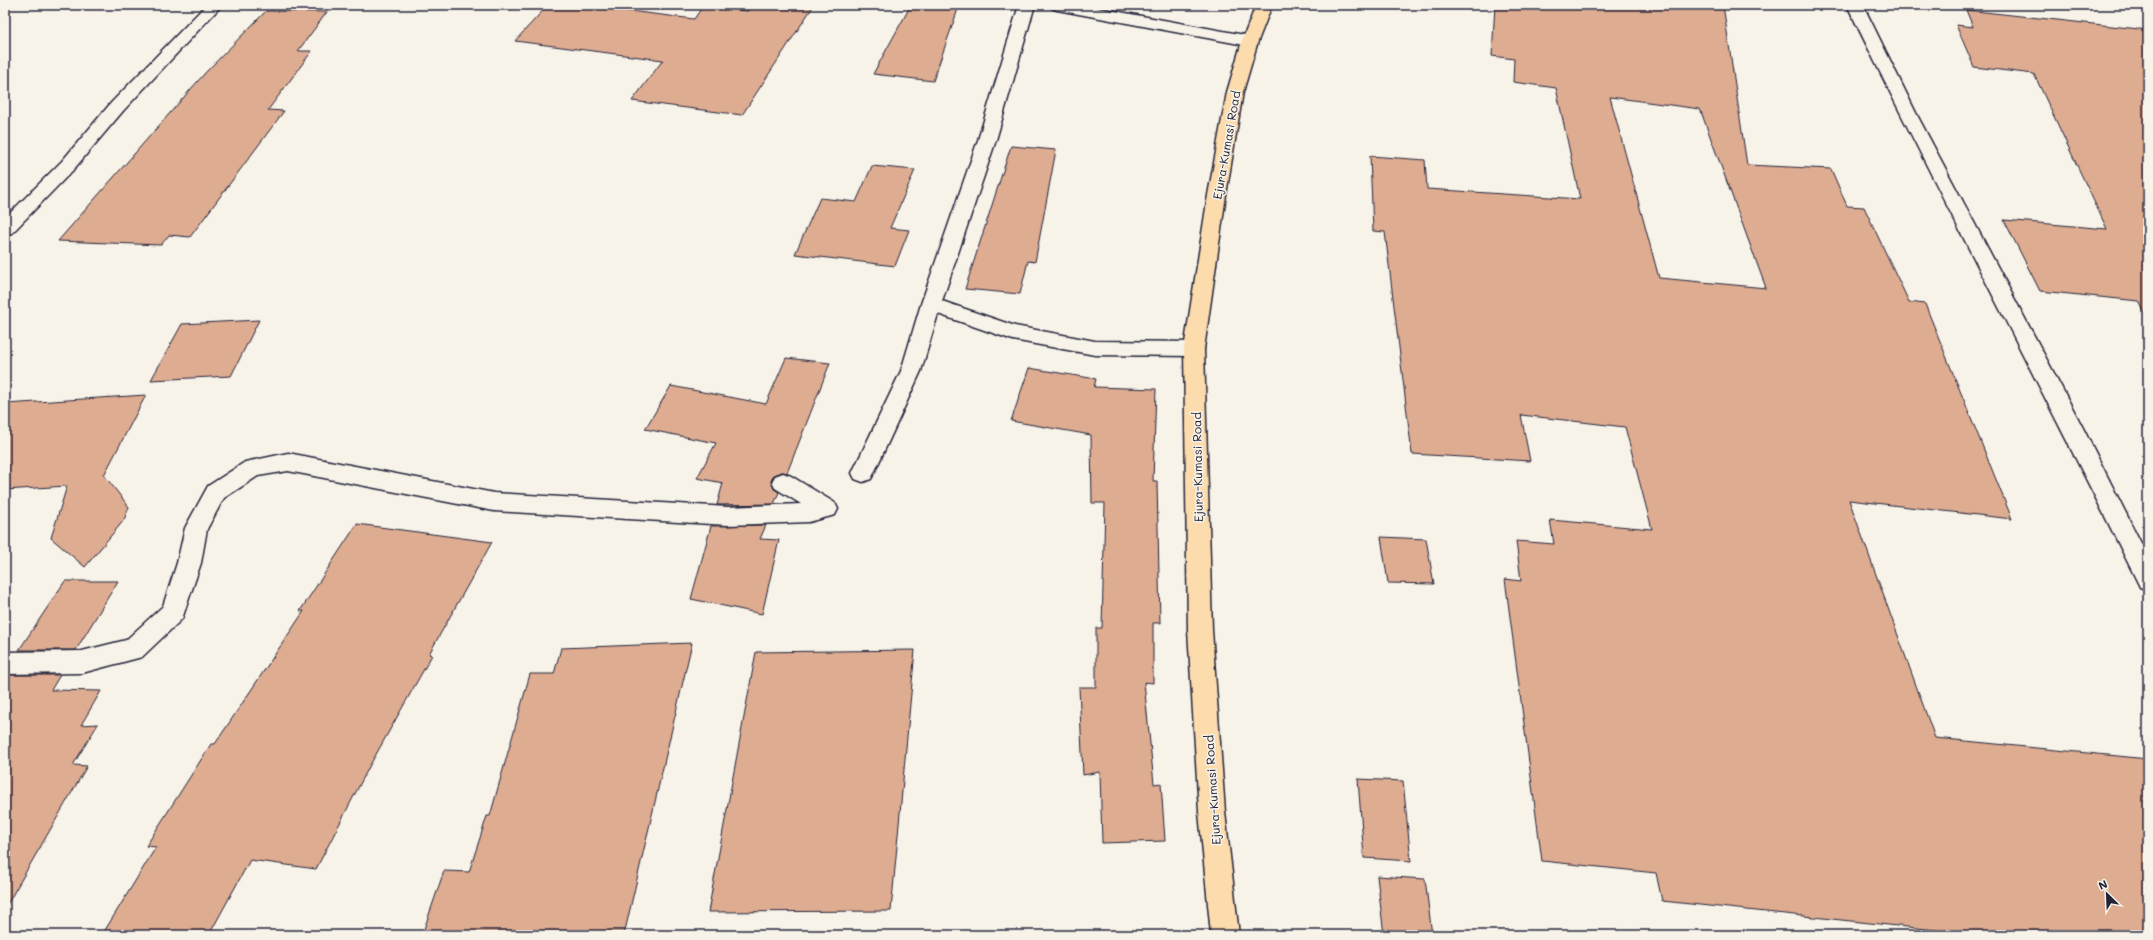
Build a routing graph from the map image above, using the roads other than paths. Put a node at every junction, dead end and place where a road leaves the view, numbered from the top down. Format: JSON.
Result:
{"nodes":[{"id":1,"x":214,"y":5,"type":"edge"},
{"id":2,"x":1027,"y":5,"type":"edge"},
{"id":3,"x":1057,"y":5,"type":"edge"},
{"id":4,"x":1264,"y":5,"type":"edge"},
{"id":5,"x":1855,"y":5,"type":"edge"},
{"id":6,"x":1250,"y":41,"type":"junction"},
{"id":7,"x":5,"y":229,"type":"edge"},
{"id":8,"x":932,"y":304,"type":"junction"},
{"id":9,"x":1194,"y":349,"type":"junction"},
{"id":10,"x":862,"y":473,"type":"dead end"},
{"id":11,"x":783,"y":482,"type":"dead end"},
{"id":12,"x":2148,"y":580,"type":"edge"},
{"id":13,"x":5,"y":662,"type":"edge"},
{"id":14,"x":1225,"y":935,"type":"edge"}],
"edges":[{"from":1,"to":7,"type":"street"},
{"from":2,"to":8,"type":"street"},
{"from":3,"to":6,"type":"street"},
{"from":4,"to":6,"type":"main road","name":"Ejura-Kumasi Road"},
{"from":5,"to":12,"type":"street"},
{"from":6,"to":9,"type":"main road","name":"Ejura-Kumasi Road"},
{"from":8,"to":9,"type":"street"},
{"from":8,"to":10,"type":"street"},
{"from":9,"to":14,"type":"main road","name":"Ejura-Kumasi Road"},
{"from":11,"to":13,"type":"street"}]}
